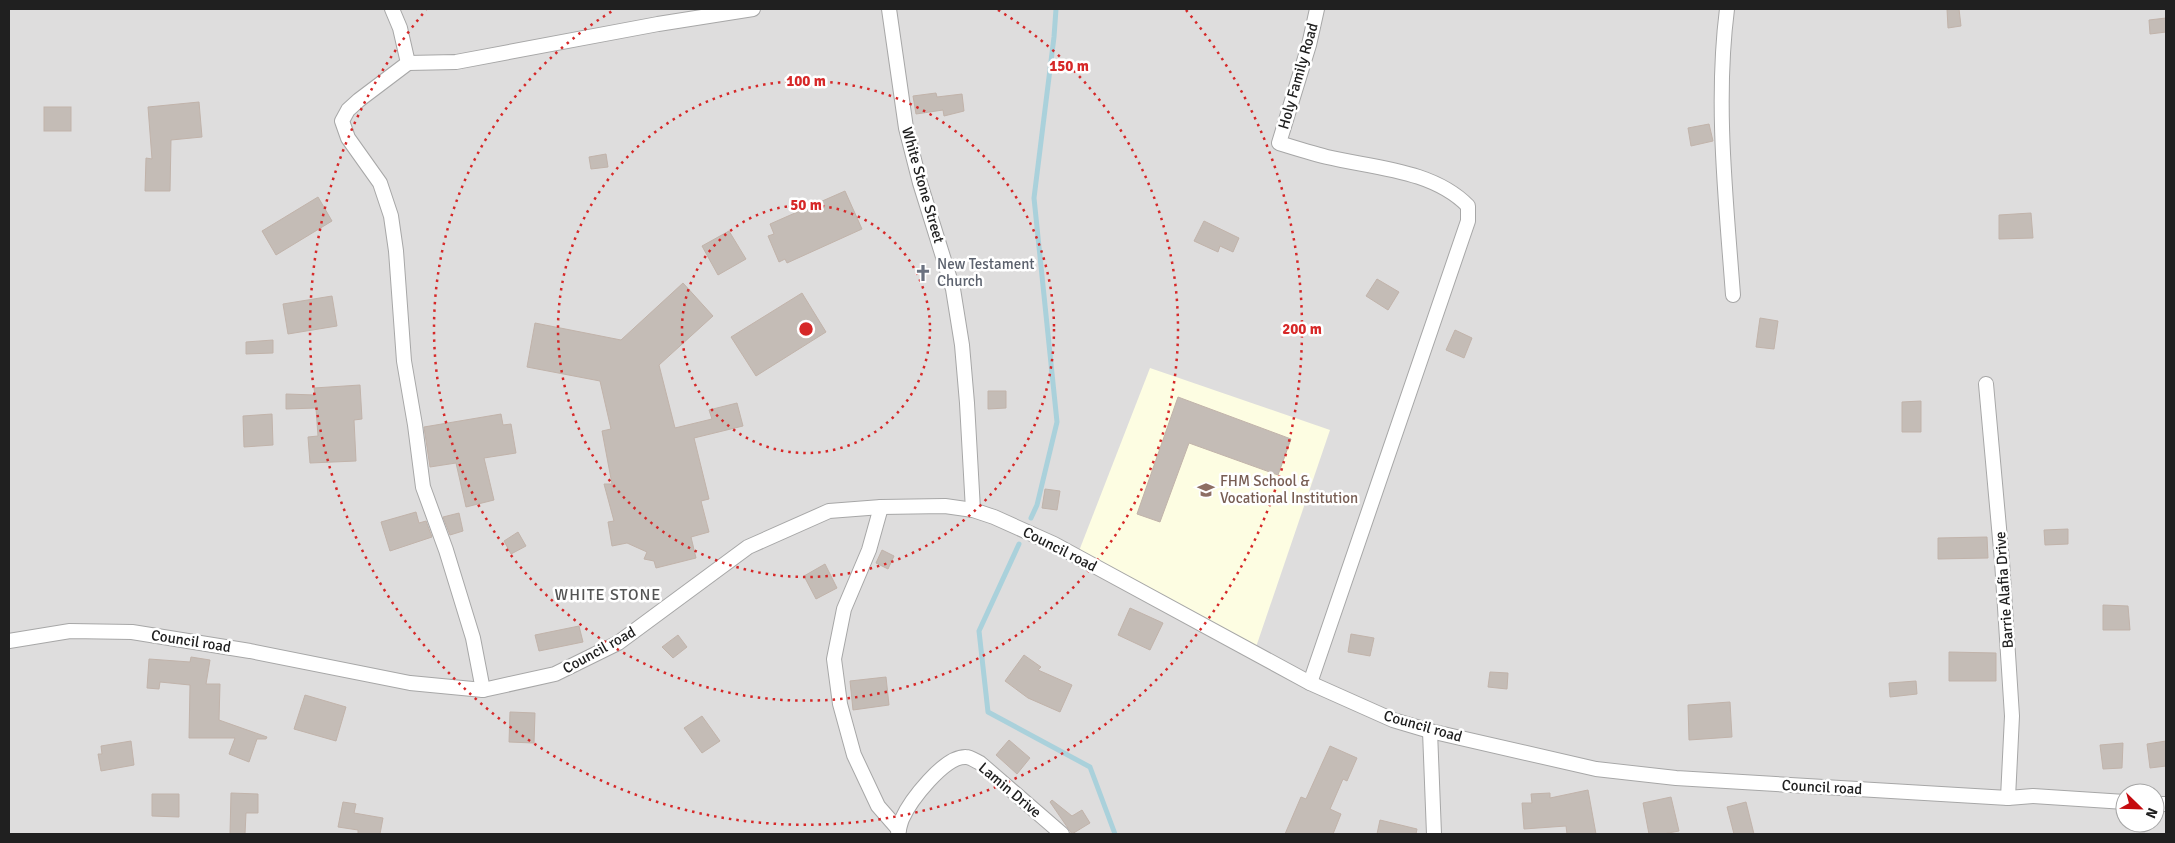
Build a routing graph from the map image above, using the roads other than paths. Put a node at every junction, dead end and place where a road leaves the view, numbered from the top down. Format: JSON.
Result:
{"nodes":[{"id":1,"x":392,"y":9,"type":"edge"},
{"id":2,"x":753,"y":9,"type":"edge"},
{"id":3,"x":889,"y":9,"type":"edge"},
{"id":4,"x":1317,"y":9,"type":"edge"},
{"id":5,"x":1727,"y":9,"type":"edge"},
{"id":6,"x":408,"y":63,"type":"junction"},
{"id":7,"x":1733,"y":295,"type":"dead end"},
{"id":8,"x":1986,"y":384,"type":"dead end"},
{"id":9,"x":881,"y":507,"type":"junction"},
{"id":10,"x":973,"y":510,"type":"junction"},
{"id":11,"x":9,"y":641,"type":"edge"},
{"id":12,"x":1310,"y":683,"type":"junction"},
{"id":13,"x":483,"y":690,"type":"junction"},
{"id":14,"x":1430,"y":731,"type":"junction"},
{"id":15,"x":2008,"y":798,"type":"junction"},
{"id":16,"x":2115,"y":801,"type":"edge"},
{"id":17,"x":898,"y":832,"type":"edge"},
{"id":18,"x":1062,"y":834,"type":"edge"},
{"id":19,"x":1434,"y":834,"type":"edge"}],
"edges":[{"from":1,"to":6,"type":"street"},
{"from":2,"to":6,"type":"street"},
{"from":3,"to":10,"type":"street","name":"White Stone Street"},
{"from":4,"to":12,"type":"street","name":"Holy Family Road"},
{"from":5,"to":7,"type":"street"},
{"from":6,"to":13,"type":"street"},
{"from":8,"to":15,"type":"street","name":"Barrie Alafia Drive"},
{"from":9,"to":10,"type":"street","name":"Council road"},
{"from":9,"to":13,"type":"street","name":"Council road"},
{"from":9,"to":17,"type":"street"},
{"from":10,"to":12,"type":"street","name":"Council road"},
{"from":11,"to":13,"type":"street","name":"Council road"},
{"from":12,"to":14,"type":"street","name":"Council road"},
{"from":14,"to":15,"type":"street","name":"Council road"},
{"from":14,"to":19,"type":"street"},
{"from":15,"to":16,"type":"street","name":"Council road"},
{"from":17,"to":18,"type":"street","name":"Lamin Drive"}]}
